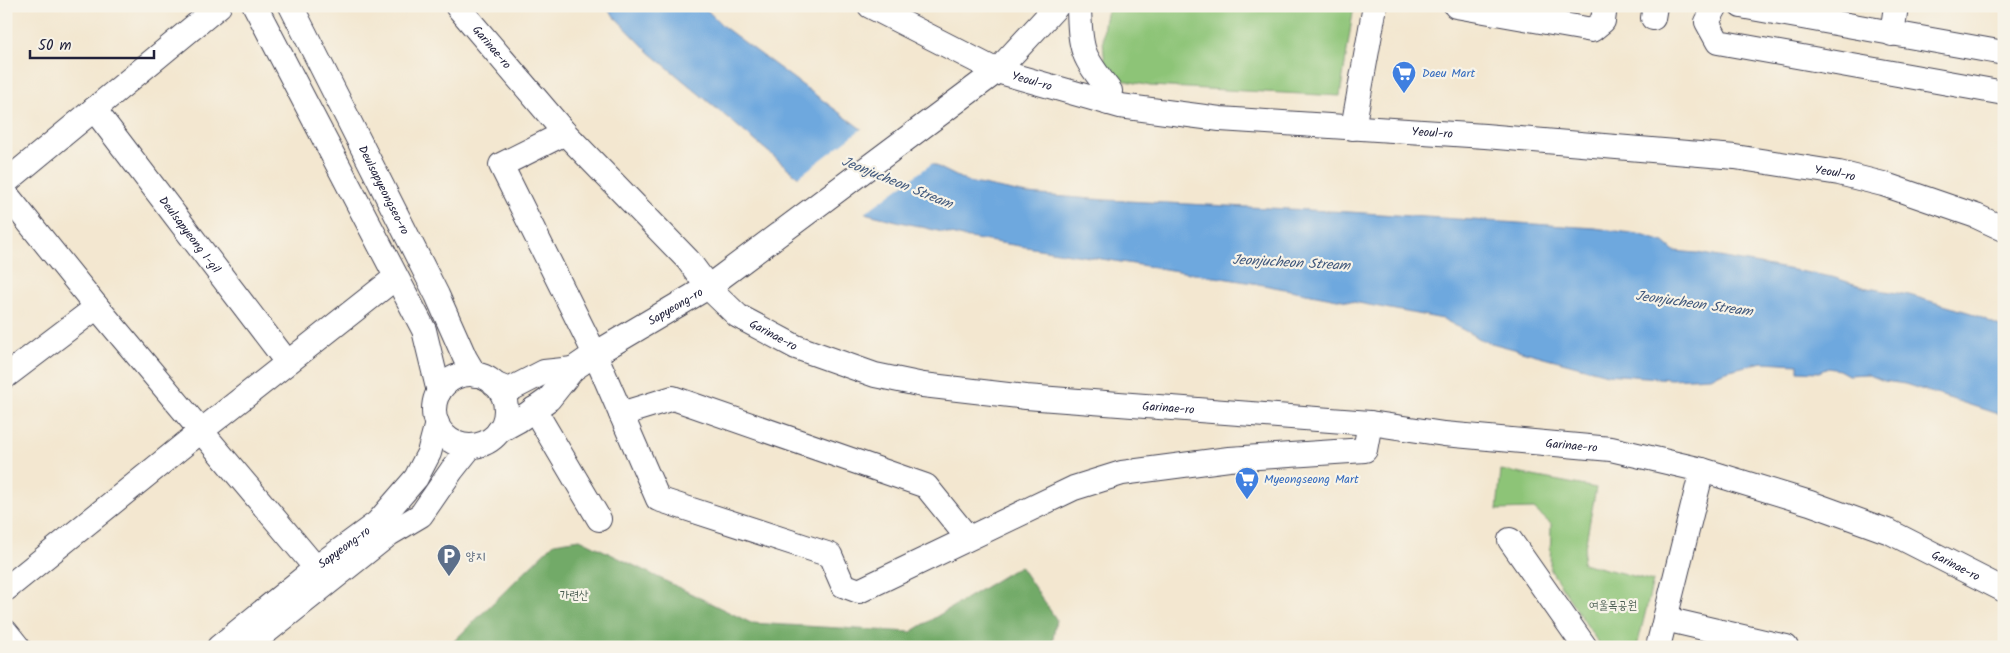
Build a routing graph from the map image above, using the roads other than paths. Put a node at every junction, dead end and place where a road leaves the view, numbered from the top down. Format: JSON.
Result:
{"nodes":[{"id":1,"x":219,"y":6,"type":"edge"},
{"id":2,"x":255,"y":6,"type":"edge"},
{"id":3,"x":291,"y":6,"type":"edge"},
{"id":4,"x":457,"y":6,"type":"edge"},
{"id":5,"x":870,"y":6,"type":"edge"},
{"id":6,"x":1058,"y":6,"type":"edge"},
{"id":7,"x":1079,"y":6,"type":"edge"},
{"id":8,"x":1375,"y":6,"type":"edge"},
{"id":9,"x":1456,"y":6,"type":"edge"},
{"id":10,"x":1605,"y":6,"type":"edge"},
{"id":11,"x":1716,"y":6,"type":"edge"},
{"id":12,"x":1742,"y":6,"type":"edge"},
{"id":13,"x":1896,"y":6,"type":"edge"},
{"id":14,"x":1892,"y":34,"type":"junction"},
{"id":15,"x":2004,"y":53,"type":"edge"},
{"id":16,"x":997,"y":71,"type":"junction"},
{"id":17,"x":2004,"y":93,"type":"edge"},
{"id":18,"x":1108,"y":103,"type":"junction"},
{"id":19,"x":94,"y":109,"type":"junction"},
{"id":20,"x":1353,"y":128,"type":"junction"},
{"id":21,"x":565,"y":133,"type":"junction"},
{"id":22,"x":6,"y":182,"type":"edge"},
{"id":23,"x":6,"y":194,"type":"edge"},
{"id":24,"x":2004,"y":229,"type":"edge"},
{"id":25,"x":395,"y":278,"type":"junction"},
{"id":26,"x":708,"y":287,"type":"junction"},
{"id":27,"x":97,"y":307,"type":"junction"},
{"id":28,"x":595,"y":354,"type":"junction"},
{"id":29,"x":287,"y":362,"type":"junction"},
{"id":30,"x":574,"y":369,"type":"junction"},
{"id":31,"x":6,"y":376,"type":"edge"},
{"id":32,"x":485,"y":380,"type":"junction"},
{"id":33,"x":439,"y":392,"type":"junction"},
{"id":34,"x":534,"y":409,"type":"junction"},
{"id":35,"x":621,"y":414,"type":"junction"},
{"id":36,"x":437,"y":423,"type":"junction"},
{"id":37,"x":1370,"y":424,"type":"junction"},
{"id":38,"x":201,"y":431,"type":"junction"},
{"id":39,"x":499,"y":431,"type":"junction"},
{"id":40,"x":471,"y":446,"type":"junction"},
{"id":41,"x":1702,"y":470,"type":"junction"},
{"id":42,"x":599,"y":519,"type":"dead end"},
{"id":43,"x":968,"y":538,"type":"junction"},
{"id":44,"x":1510,"y":540,"type":"dead end"},
{"id":45,"x":316,"y":568,"type":"junction"},
{"id":46,"x":6,"y":589,"type":"edge"},
{"id":47,"x":2004,"y":590,"type":"edge"},
{"id":48,"x":1665,"y":619,"type":"junction"},
{"id":49,"x":6,"y":632,"type":"edge"},
{"id":50,"x":1582,"y":645,"type":"edge"},
{"id":51,"x":221,"y":646,"type":"edge"},
{"id":52,"x":18,"y":647,"type":"edge"},
{"id":53,"x":247,"y":647,"type":"edge"},
{"id":54,"x":1658,"y":647,"type":"edge"},
{"id":55,"x":1786,"y":647,"type":"edge"}],
"edges":[{"from":1,"to":19,"type":"street"},
{"from":2,"to":25,"type":"street"},
{"from":3,"to":32,"type":"street","name":"Deulsapyeongseo-ro"},
{"from":4,"to":21,"type":"street","name":"Garinae-ro"},
{"from":5,"to":16,"type":"street","name":"Yeoul-ro"},
{"from":6,"to":16,"type":"street","name":"Sapyeong-ro"},
{"from":7,"to":18,"type":"street"},
{"from":8,"to":20,"type":"street"},
{"from":9,"to":10,"type":"street"},
{"from":11,"to":17,"type":"street"},
{"from":12,"to":14,"type":"street"},
{"from":13,"to":14,"type":"street"},
{"from":14,"to":15,"type":"street"},
{"from":16,"to":18,"type":"street","name":"Yeoul-ro"},
{"from":16,"to":26,"type":"street","name":"Sapyeong-ro"},
{"from":18,"to":20,"type":"street","name":"Yeoul-ro"},
{"from":19,"to":22,"type":"street"},
{"from":19,"to":29,"type":"street","name":"Deulsapyeong 1-gil"},
{"from":20,"to":24,"type":"street","name":"Yeoul-ro"},
{"from":21,"to":26,"type":"street","name":"Garinae-ro"},
{"from":21,"to":28,"type":"street"},
{"from":23,"to":27,"type":"street"},
{"from":25,"to":29,"type":"street"},
{"from":25,"to":33,"type":"street","name":"Sapyeong-ro"},
{"from":26,"to":28,"type":"street","name":"Sapyeong-ro"},
{"from":26,"to":37,"type":"street","name":"Garinae-ro"},
{"from":27,"to":31,"type":"street"},
{"from":27,"to":38,"type":"street"},
{"from":28,"to":30,"type":"street","name":"Sapyeong-ro"},
{"from":28,"to":35,"type":"street"},
{"from":29,"to":38,"type":"street"},
{"from":30,"to":32,"type":"street"},
{"from":30,"to":34,"type":"street","name":"Sapyeong-ro"},
{"from":32,"to":33,"type":"street"},
{"from":32,"to":39,"type":"street"},
{"from":33,"to":36,"type":"street","name":"Sapyeong-ro"},
{"from":34,"to":39,"type":"street","name":"Sapyeong-ro"},
{"from":34,"to":42,"type":"street"},
{"from":35,"to":43,"type":"street"},
{"from":35,"to":43,"type":"street"},
{"from":36,"to":40,"type":"street"},
{"from":36,"to":45,"type":"street","name":"Sapyeong-ro"},
{"from":37,"to":41,"type":"street","name":"Garinae-ro"},
{"from":37,"to":43,"type":"street"},
{"from":38,"to":45,"type":"street"},
{"from":38,"to":46,"type":"street"},
{"from":39,"to":40,"type":"street","name":"Sapyeong-ro"},
{"from":40,"to":53,"type":"street","name":"Sapyeong-ro"},
{"from":41,"to":47,"type":"street","name":"Garinae-ro"},
{"from":41,"to":48,"type":"street"},
{"from":44,"to":50,"type":"street"},
{"from":45,"to":51,"type":"street","name":"Sapyeong-ro"},
{"from":48,"to":54,"type":"street"},
{"from":48,"to":55,"type":"street"},
{"from":49,"to":52,"type":"street"}]}
